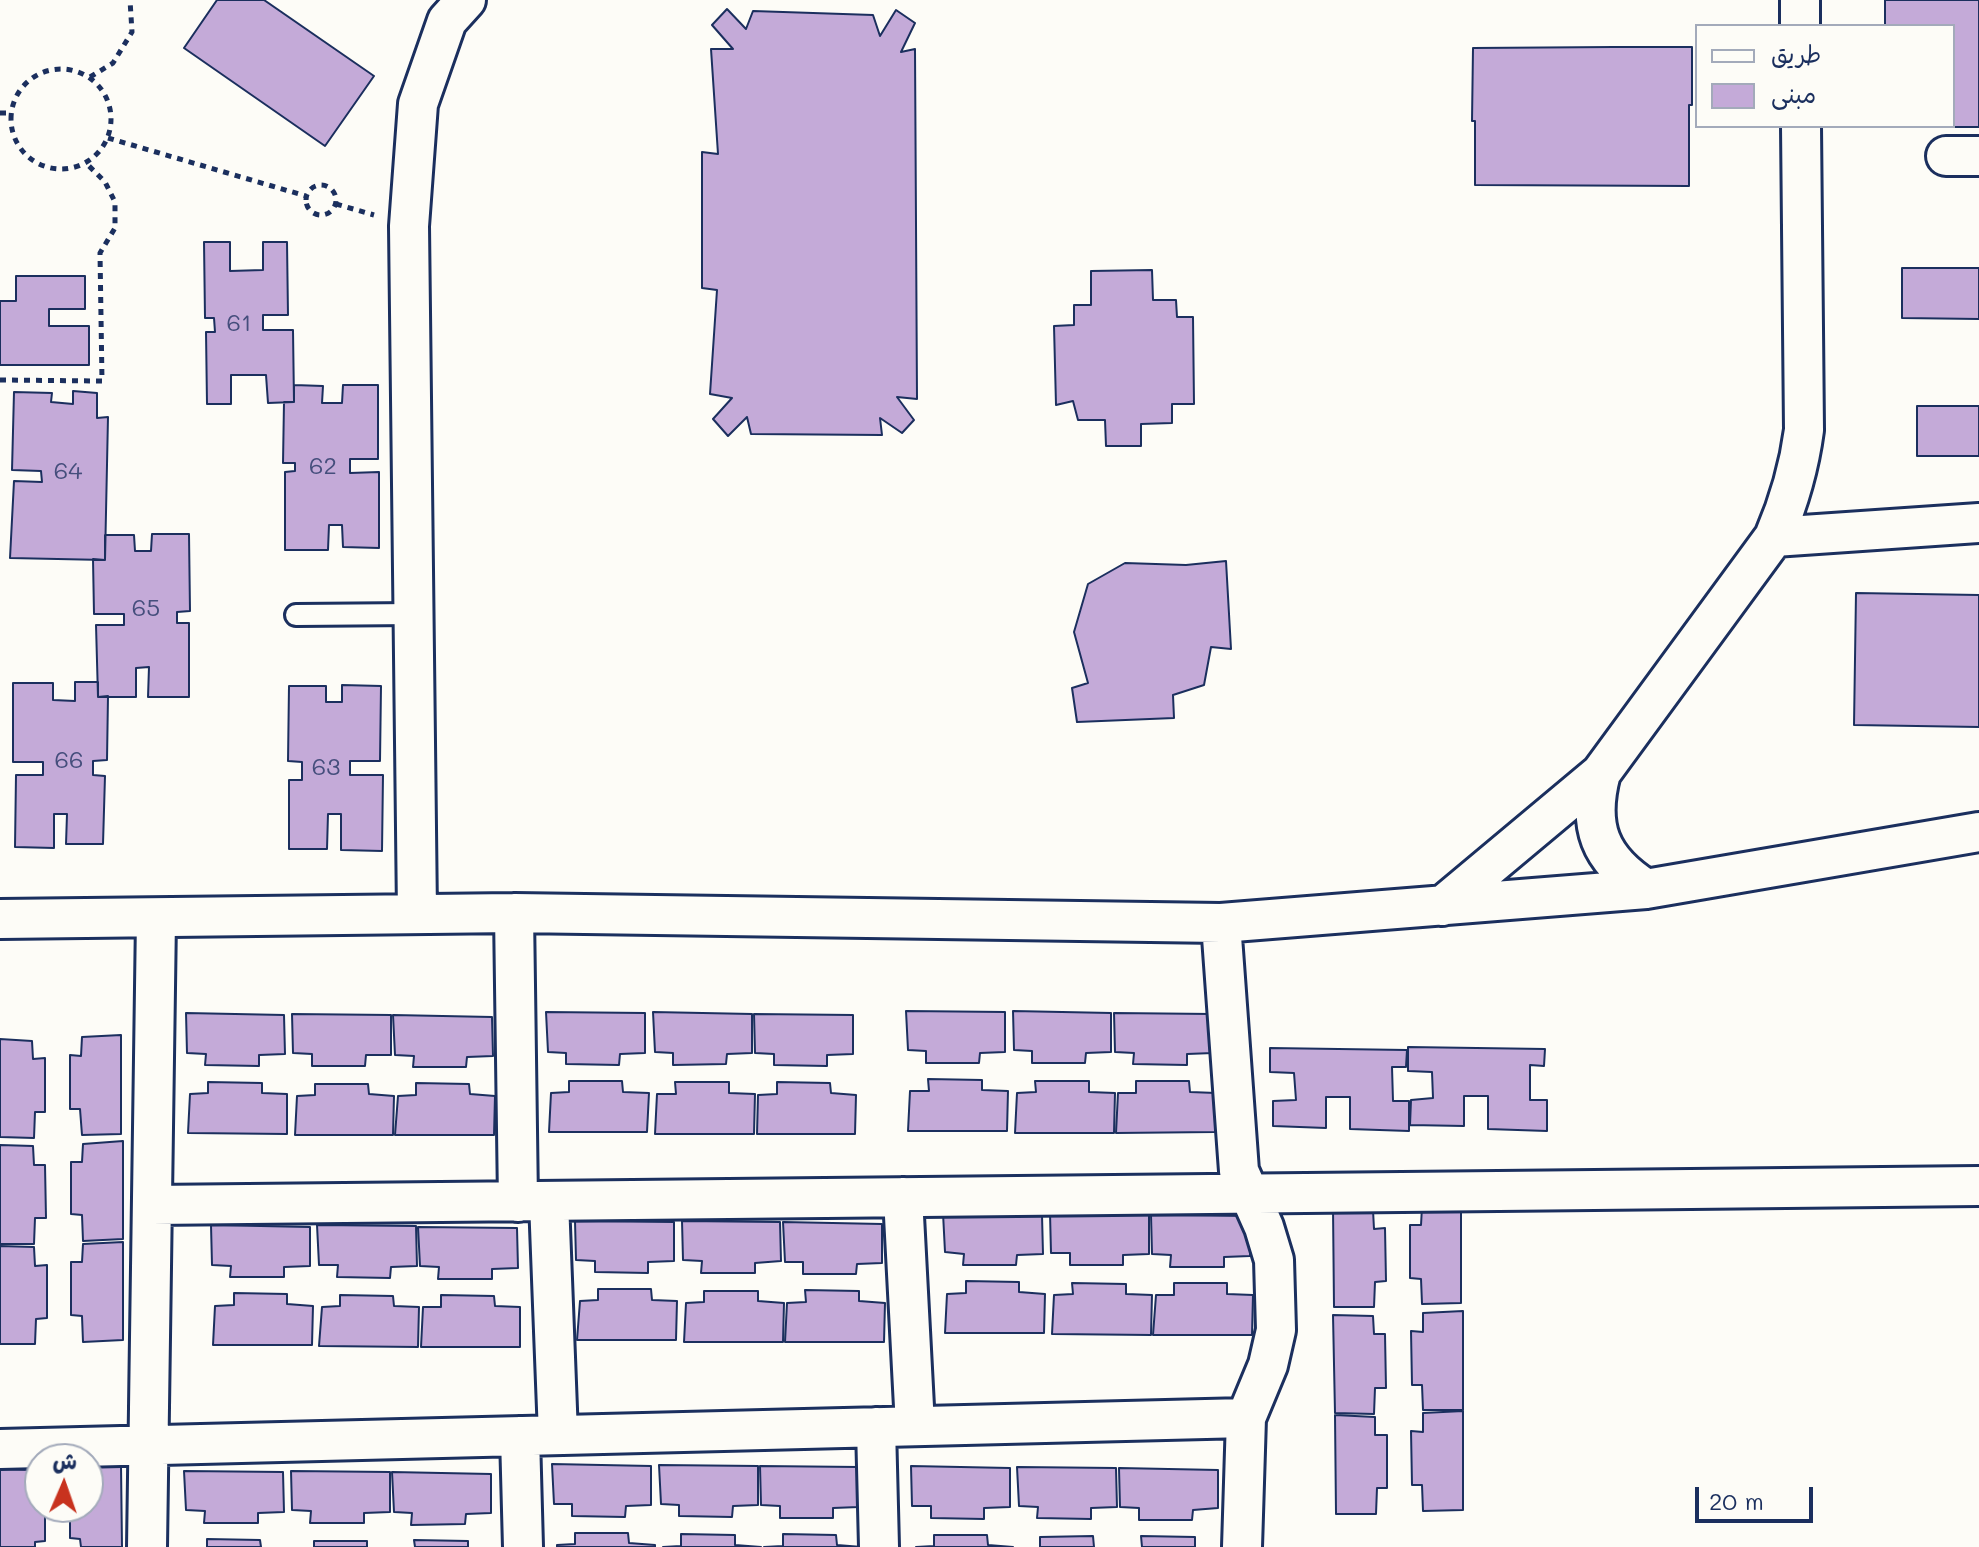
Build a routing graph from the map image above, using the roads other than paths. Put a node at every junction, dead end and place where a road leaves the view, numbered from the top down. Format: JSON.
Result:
{"nodes":[{"id":1,"x":466,"y":0,"type":"edge"},
{"id":2,"x":1800,"y":0,"type":"edge"},
{"id":3,"x":1800,"y":24,"type":"edge"},
{"id":4,"x":1801,"y":128,"type":"edge"},
{"id":5,"x":1979,"y":523,"type":"edge"},
{"id":6,"x":1774,"y":537,"type":"junction"},
{"id":7,"x":414,"y":614,"type":"junction"},
{"id":8,"x":296,"y":615,"type":"dead end"},
{"id":9,"x":1601,"y":773,"type":"junction"},
{"id":10,"x":1979,"y":832,"type":"edge"},
{"id":11,"x":1646,"y":889,"type":"junction"},
{"id":12,"x":1442,"y":906,"type":"junction"},
{"id":13,"x":514,"y":913,"type":"junction"},
{"id":14,"x":417,"y":914,"type":"junction"},
{"id":15,"x":156,"y":918,"type":"junction"},
{"id":16,"x":0,"y":919,"type":"edge"},
{"id":17,"x":1221,"y":923,"type":"junction"},
{"id":18,"x":1979,"y":1186,"type":"edge"},
{"id":19,"x":1248,"y":1194,"type":"junction"},
{"id":20,"x":903,"y":1197,"type":"junction"},
{"id":21,"x":534,"y":1202,"type":"junction"},
{"id":22,"x":152,"y":1205,"type":"junction"},
{"id":23,"x":1246,"y":1418,"type":"junction"},
{"id":24,"x":915,"y":1426,"type":"junction"},
{"id":25,"x":876,"y":1427,"type":"junction"},
{"id":26,"x":558,"y":1435,"type":"junction"},
{"id":27,"x":520,"y":1436,"type":"junction"},
{"id":28,"x":149,"y":1445,"type":"junction"},
{"id":29,"x":0,"y":1449,"type":"edge"},
{"id":30,"x":147,"y":1547,"type":"edge"},
{"id":31,"x":523,"y":1547,"type":"edge"},
{"id":32,"x":879,"y":1547,"type":"edge"},
{"id":33,"x":1242,"y":1547,"type":"edge"}],
"edges":[{"from":1,"to":7,"type":"street"},
{"from":2,"to":3,"type":"street"},
{"from":4,"to":6,"type":"street"},
{"from":5,"to":6,"type":"street"},
{"from":6,"to":9,"type":"street"},
{"from":7,"to":8,"type":"lane"},
{"from":7,"to":14,"type":"street"},
{"from":9,"to":11,"type":"street"},
{"from":9,"to":12,"type":"street"},
{"from":10,"to":11,"type":"street"},
{"from":11,"to":12,"type":"street"},
{"from":12,"to":17,"type":"street"},
{"from":13,"to":14,"type":"street"},
{"from":13,"to":17,"type":"street"},
{"from":13,"to":21,"type":"street"},
{"from":14,"to":15,"type":"street"},
{"from":15,"to":16,"type":"street"},
{"from":15,"to":22,"type":"street"},
{"from":17,"to":19,"type":"street"},
{"from":18,"to":19,"type":"street"},
{"from":19,"to":20,"type":"street"},
{"from":19,"to":23,"type":"street"},
{"from":20,"to":21,"type":"street"},
{"from":20,"to":24,"type":"street"},
{"from":21,"to":22,"type":"street"},
{"from":21,"to":26,"type":"street"},
{"from":22,"to":28,"type":"street"},
{"from":23,"to":24,"type":"street"},
{"from":23,"to":33,"type":"street"},
{"from":24,"to":25,"type":"street"},
{"from":25,"to":26,"type":"street"},
{"from":25,"to":32,"type":"street"},
{"from":26,"to":27,"type":"street"},
{"from":27,"to":28,"type":"street"},
{"from":27,"to":31,"type":"street"},
{"from":28,"to":29,"type":"street"},
{"from":28,"to":30,"type":"street"}]}
